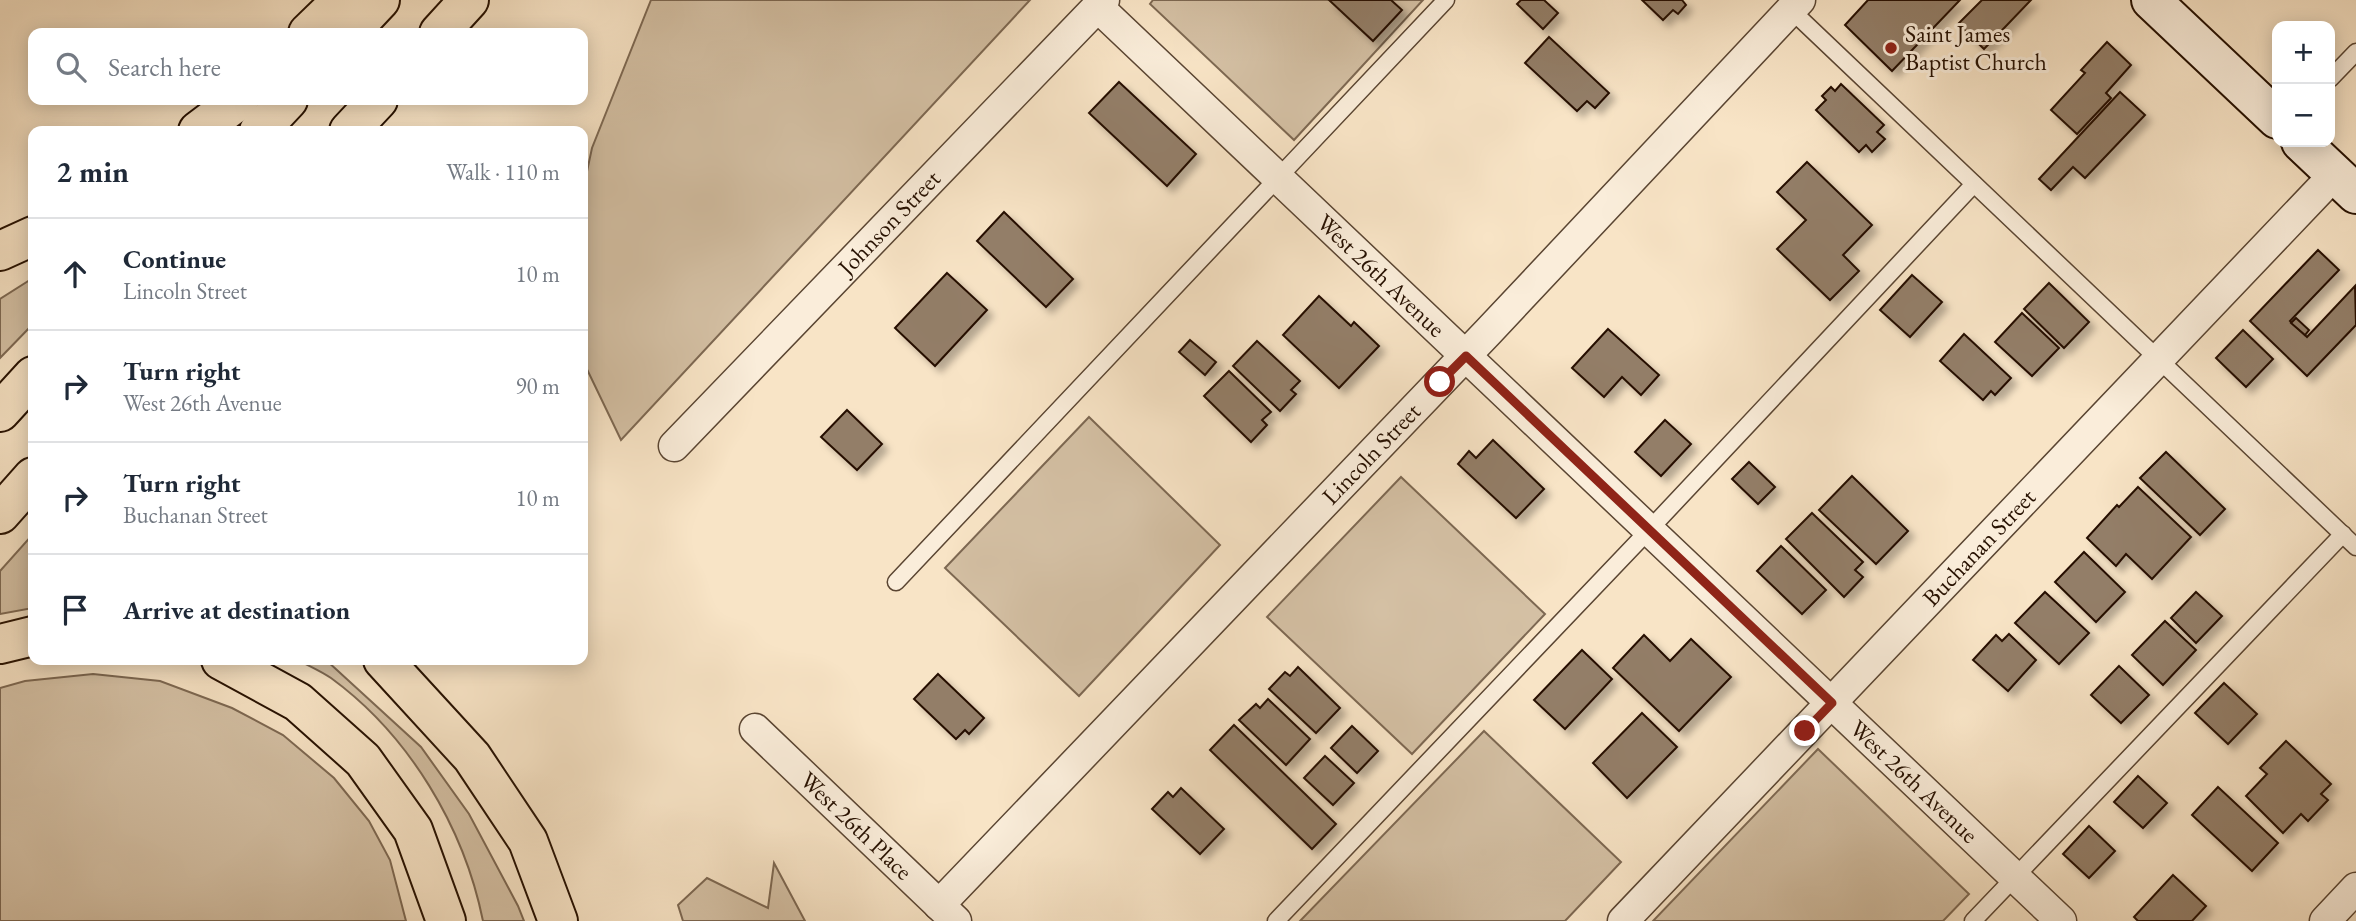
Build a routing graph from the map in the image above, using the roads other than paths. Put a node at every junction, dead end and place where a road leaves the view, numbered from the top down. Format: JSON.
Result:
{"nodes":[{"id":1,"x":342,"y":0,"type":"edge"},
{"id":2,"x":380,"y":0,"type":"edge"},
{"id":3,"x":469,"y":0,"type":"edge"},
{"id":4,"x":1446,"y":0,"type":"edge"},
{"id":5,"x":2151,"y":0,"type":"edge"},
{"id":6,"x":1791,"y":3,"type":"edge"},
{"id":7,"x":1101,"y":4,"type":"edge"},
{"id":8,"x":312,"y":28,"type":"edge"},
{"id":9,"x":354,"y":28,"type":"edge"},
{"id":10,"x":444,"y":28,"type":"edge"},
{"id":11,"x":2356,"y":52,"type":"edge"},
{"id":12,"x":2335,"y":74,"type":"edge"},
{"id":13,"x":232,"y":105,"type":"edge"},
{"id":14,"x":283,"y":105,"type":"edge"},
{"id":15,"x":373,"y":105,"type":"edge"},
{"id":16,"x":2272,"y":114,"type":"edge"},
{"id":17,"x":205,"y":126,"type":"edge"},
{"id":18,"x":264,"y":126,"type":"edge"},
{"id":19,"x":354,"y":126,"type":"edge"},
{"id":20,"x":2306,"y":147,"type":"edge"},
{"id":21,"x":1279,"y":179,"type":"junction"},
{"id":22,"x":2346,"y":183,"type":"edge"},
{"id":23,"x":1974,"y":184,"type":"junction"},
{"id":24,"x":28,"y":238,"type":"edge"},
{"id":25,"x":0,"y":251,"type":"edge"},
{"id":26,"x":1466,"y":356,"type":"junction"},
{"id":27,"x":2159,"y":359,"type":"junction"},
{"id":28,"x":28,"y":381,"type":"edge"},
{"id":29,"x":0,"y":412,"type":"edge"},
{"id":30,"x":674,"y":446,"type":"dead end"},
{"id":31,"x":28,"y":483,"type":"edge"},
{"id":32,"x":0,"y":514,"type":"edge"},
{"id":33,"x":1649,"y":530,"type":"junction"},
{"id":34,"x":2343,"y":534,"type":"junction"},
{"id":35,"x":2356,"y":547,"type":"edge"},
{"id":36,"x":896,"y":582,"type":"dead end"},
{"id":37,"x":28,"y":637,"type":"edge"},
{"id":38,"x":0,"y":644,"type":"edge"},
{"id":39,"x":230,"y":665,"type":"edge"},
{"id":40,"x":386,"y":665,"type":"edge"},
{"id":41,"x":1832,"y":703,"type":"junction"},
{"id":42,"x":755,"y":729,"type":"dead end"},
{"id":43,"x":2015,"y":877,"type":"junction"},
{"id":44,"x":2356,"y":888,"type":"edge"},
{"id":45,"x":948,"y":913,"type":"edge"},
{"id":46,"x":446,"y":921,"type":"edge"},
{"id":47,"x":558,"y":921,"type":"edge"},
{"id":48,"x":1276,"y":921,"type":"edge"},
{"id":49,"x":1623,"y":921,"type":"edge"},
{"id":50,"x":1973,"y":921,"type":"edge"},
{"id":51,"x":2061,"y":921,"type":"edge"},
{"id":52,"x":2325,"y":921,"type":"edge"}],
"edges":[{"from":1,"to":8,"type":"main road"},
{"from":2,"to":9,"type":"main road"},
{"from":3,"to":10,"type":"main road"},
{"from":4,"to":21,"type":"lane"},
{"from":5,"to":16,"type":"street"},
{"from":6,"to":23,"type":"lane"},
{"from":6,"to":26,"type":"street","name":"Lincoln Street"},
{"from":7,"to":21,"type":"street","name":"West 26th Avenue"},
{"from":7,"to":30,"type":"street","name":"Johnson Street"},
{"from":11,"to":12,"type":"lane"},
{"from":13,"to":17,"type":"main road"},
{"from":14,"to":18,"type":"main road"},
{"from":15,"to":19,"type":"main road"},
{"from":20,"to":22,"type":"street"},
{"from":21,"to":26,"type":"street","name":"West 26th Avenue"},
{"from":21,"to":36,"type":"lane"},
{"from":22,"to":27,"type":"street","name":"Buchanan Street"},
{"from":23,"to":27,"type":"lane"},
{"from":23,"to":33,"type":"lane"},
{"from":24,"to":25,"type":"main road"},
{"from":26,"to":33,"type":"street","name":"West 26th Avenue"},
{"from":26,"to":45,"type":"street","name":"Lincoln Street"},
{"from":27,"to":34,"type":"lane"},
{"from":27,"to":41,"type":"street","name":"Buchanan Street"},
{"from":28,"to":29,"type":"main road"},
{"from":31,"to":32,"type":"main road"},
{"from":33,"to":41,"type":"street","name":"West 26th Avenue"},
{"from":33,"to":48,"type":"lane"},
{"from":34,"to":35,"type":"lane"},
{"from":34,"to":43,"type":"lane"},
{"from":37,"to":38,"type":"main road"},
{"from":39,"to":46,"type":"main road"},
{"from":40,"to":47,"type":"main road"},
{"from":41,"to":43,"type":"street","name":"West 26th Avenue"},
{"from":41,"to":49,"type":"street","name":"Buchanan Street"},
{"from":42,"to":45,"type":"street","name":"West 26th Place"},
{"from":43,"to":50,"type":"lane"},
{"from":43,"to":51,"type":"street","name":"West 26th Avenue"},
{"from":44,"to":52,"type":"street"}]}
